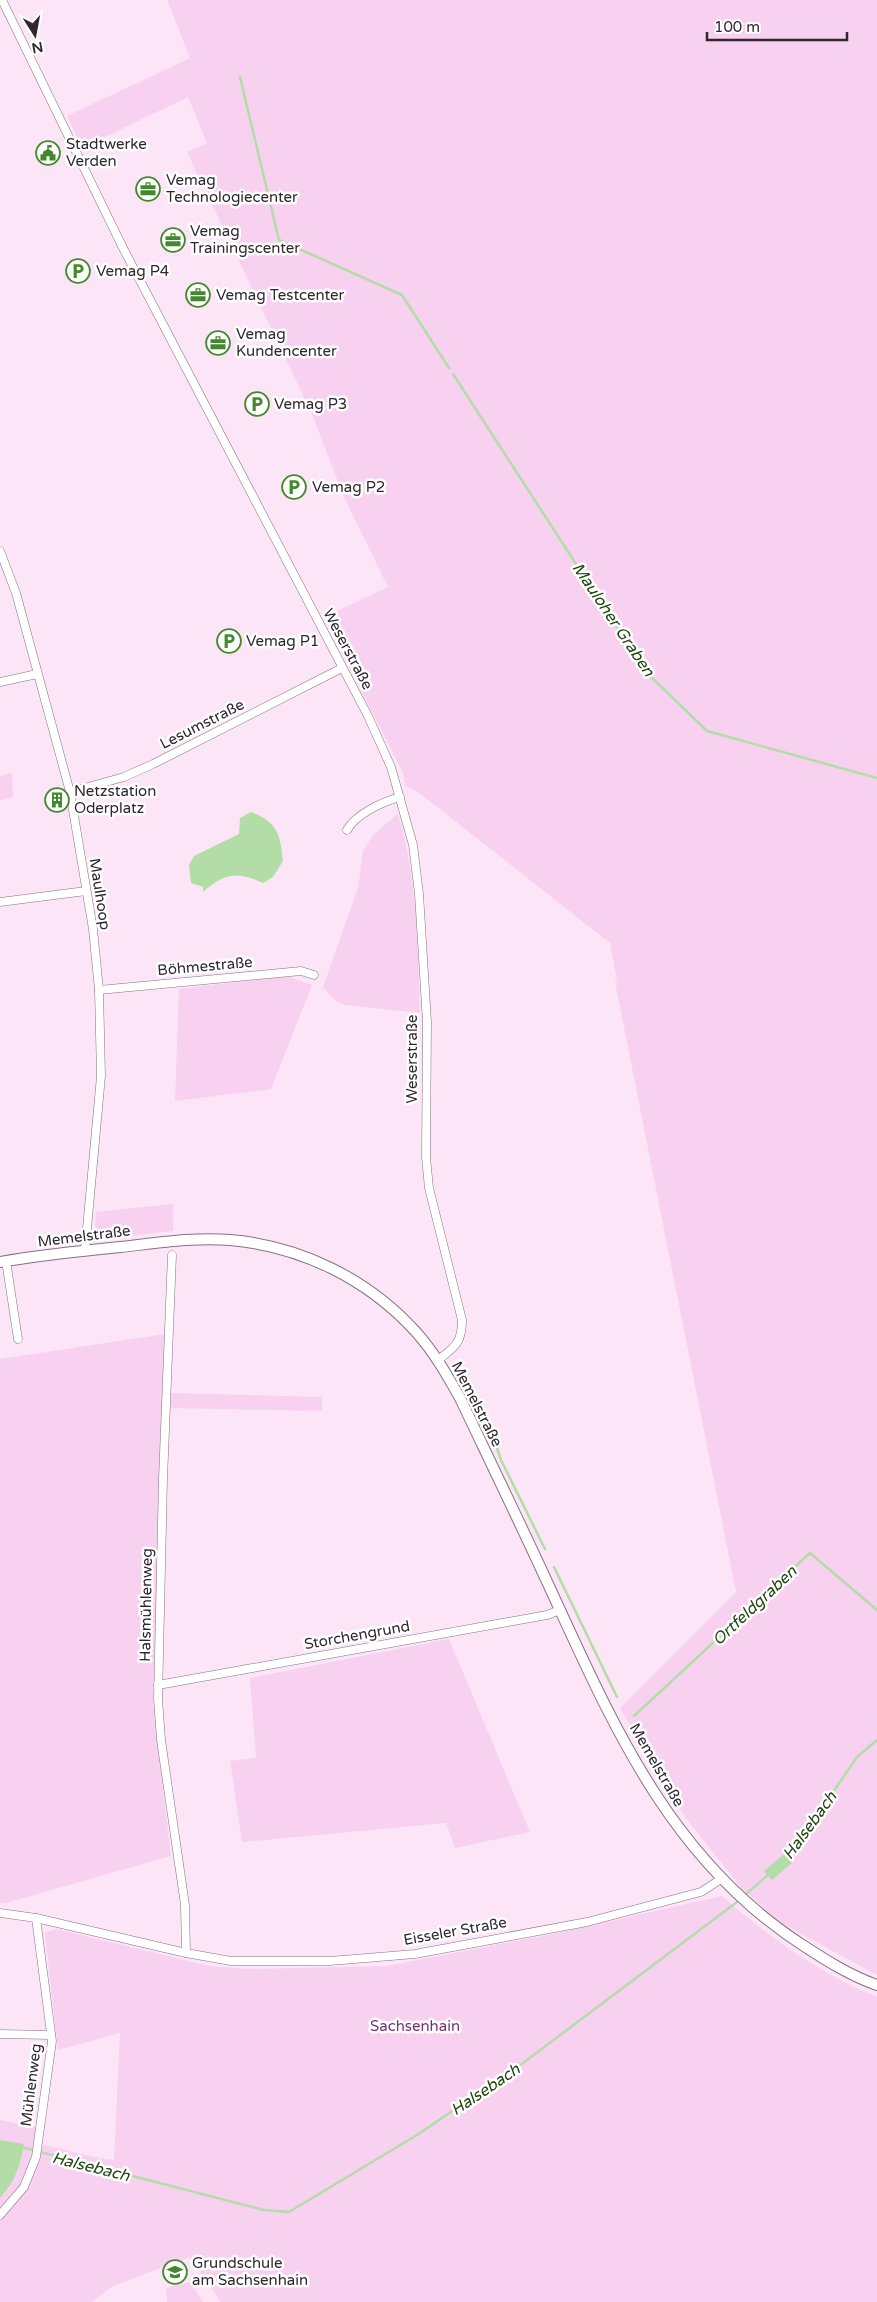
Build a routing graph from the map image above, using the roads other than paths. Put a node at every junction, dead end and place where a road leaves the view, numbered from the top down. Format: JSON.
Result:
{"nodes":[{"id":1,"x":2,"y":0,"type":"edge"},
{"id":2,"x":0,"y":552,"type":"edge"},
{"id":3,"x":342,"y":668,"type":"junction"},
{"id":4,"x":37,"y":674,"type":"junction"},
{"id":5,"x":0,"y":682,"type":"edge"},
{"id":6,"x":70,"y":792,"type":"junction"},
{"id":7,"x":400,"y":797,"type":"junction"},
{"id":8,"x":347,"y":830,"type":"dead end"},
{"id":9,"x":86,"y":891,"type":"junction"},
{"id":10,"x":0,"y":902,"type":"edge"},
{"id":11,"x":314,"y":975,"type":"dead end"},
{"id":12,"x":99,"y":990,"type":"junction"},
{"id":13,"x":85,"y":1250,"type":"junction"},
{"id":14,"x":172,"y":1255,"type":"dead end"},
{"id":15,"x":3,"y":1261,"type":"edge"},
{"id":16,"x":18,"y":1339,"type":"dead end"},
{"id":17,"x":438,"y":1360,"type":"junction"},
{"id":18,"x":560,"y":1610,"type":"junction"},
{"id":19,"x":158,"y":1685,"type":"junction"},
{"id":20,"x":721,"y":1879,"type":"junction"},
{"id":21,"x":0,"y":1913,"type":"edge"},
{"id":22,"x":36,"y":1918,"type":"junction"},
{"id":23,"x":186,"y":1953,"type":"junction"},
{"id":24,"x":877,"y":1985,"type":"edge"},
{"id":25,"x":0,"y":2034,"type":"edge"},
{"id":26,"x":51,"y":2035,"type":"junction"},
{"id":27,"x":0,"y":2215,"type":"edge"}],
"edges":[{"from":1,"to":3,"type":"street","name":"Weserstraße"},
{"from":2,"to":4,"type":"street","name":"Maulhoop"},
{"from":3,"to":6,"type":"street","name":"Lesumstraße"},
{"from":3,"to":7,"type":"street","name":"Weserstraße"},
{"from":4,"to":5,"type":"street"},
{"from":4,"to":6,"type":"street","name":"Maulhoop"},
{"from":6,"to":9,"type":"street","name":"Maulhoop"},
{"from":7,"to":8,"type":"street"},
{"from":7,"to":17,"type":"street","name":"Weserstraße"},
{"from":9,"to":10,"type":"street"},
{"from":9,"to":12,"type":"street","name":"Maulhoop"},
{"from":11,"to":12,"type":"street","name":"Böhmestraße"},
{"from":12,"to":13,"type":"street","name":"Maulhoop"},
{"from":13,"to":15,"type":"street","name":"Memelstraße"},
{"from":13,"to":17,"type":"street","name":"Memelstraße"},
{"from":14,"to":19,"type":"street","name":"Halsmühlenweg"},
{"from":15,"to":16,"type":"street"},
{"from":17,"to":18,"type":"street","name":"Memelstraße"},
{"from":18,"to":19,"type":"street","name":"Storchengrund"},
{"from":18,"to":20,"type":"street","name":"Memelstraße"},
{"from":19,"to":23,"type":"street","name":"Halsmühlenweg"},
{"from":20,"to":23,"type":"street","name":"Eisseler Straße"},
{"from":20,"to":24,"type":"street"},
{"from":21,"to":22,"type":"street","name":"Eisseler Straße"},
{"from":22,"to":23,"type":"street","name":"Eisseler Straße"},
{"from":22,"to":26,"type":"street","name":"Mühlenweg"},
{"from":25,"to":26,"type":"street"},
{"from":26,"to":27,"type":"street","name":"Mühlenweg"}]}
